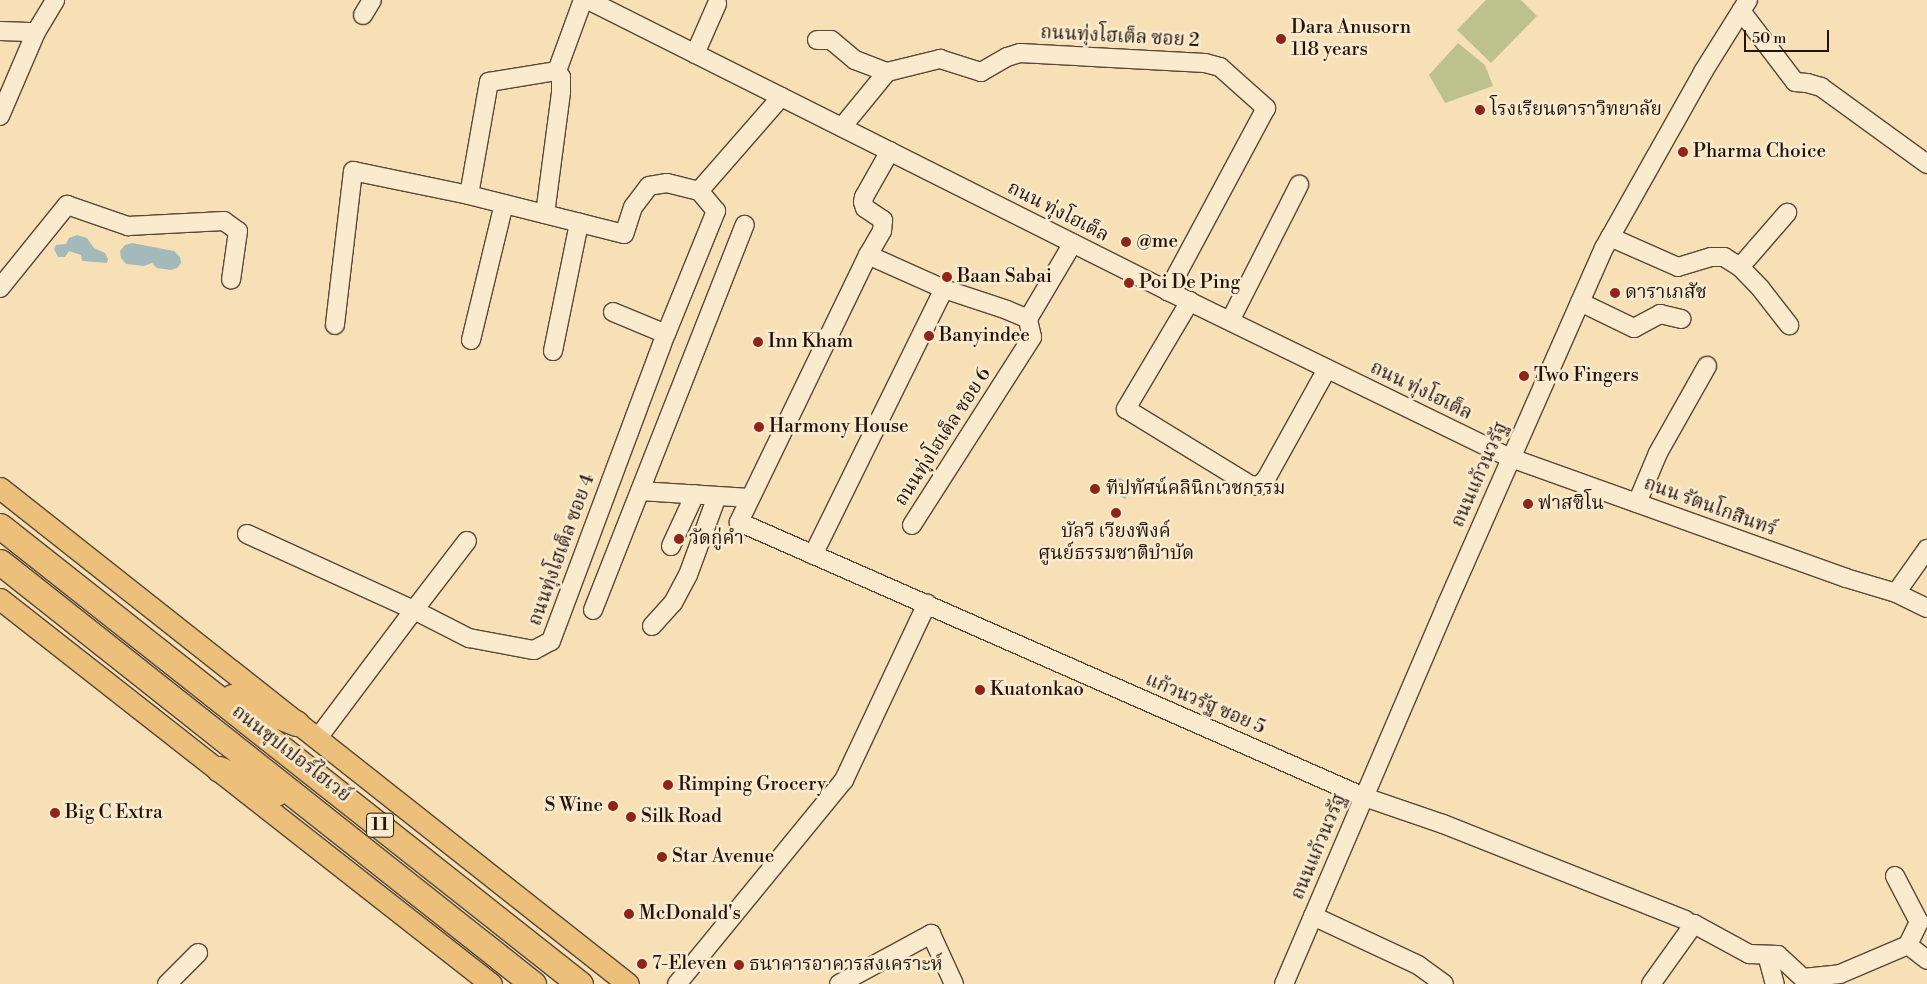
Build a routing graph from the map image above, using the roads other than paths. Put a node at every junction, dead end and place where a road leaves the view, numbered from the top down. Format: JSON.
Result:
{"nodes":[{"id":1,"x":55,"y":0,"type":"edge"},
{"id":2,"x":372,"y":0,"type":"edge"},
{"id":3,"x":583,"y":0,"type":"edge"},
{"id":4,"x":588,"y":0,"type":"edge"},
{"id":5,"x":716,"y":4,"type":"dead end"},
{"id":6,"x":1745,"y":6,"type":"edge"},
{"id":7,"x":363,"y":15,"type":"dead end"},
{"id":8,"x":0,"y":31,"type":"edge"},
{"id":9,"x":36,"y":32,"type":"junction"},
{"id":10,"x":817,"y":40,"type":"dead end"},
{"id":11,"x":695,"y":54,"type":"junction"},
{"id":12,"x":557,"y":71,"type":"junction"},
{"id":13,"x":887,"y":72,"type":"junction"},
{"id":14,"x":781,"y":97,"type":"junction"},
{"id":15,"x":0,"y":116,"type":"edge"},
{"id":16,"x":842,"y":127,"type":"junction"},
{"id":17,"x":890,"y":151,"type":"junction"},
{"id":18,"x":1927,"y":164,"type":"edge"},
{"id":19,"x":1299,"y":185,"type":"dead end"},
{"id":20,"x":698,"y":191,"type":"junction"},
{"id":21,"x":469,"y":195,"type":"junction"},
{"id":22,"x":504,"y":204,"type":"junction"},
{"id":23,"x":1787,"y":212,"type":"dead end"},
{"id":24,"x":545,"y":214,"type":"junction"},
{"id":25,"x":580,"y":223,"type":"junction"},
{"id":26,"x":745,"y":225,"type":"dead end"},
{"id":27,"x":1610,"y":237,"type":"junction"},
{"id":28,"x":1073,"y":243,"type":"junction"},
{"id":29,"x":868,"y":255,"type":"junction"},
{"id":30,"x":1740,"y":267,"type":"junction"},
{"id":31,"x":231,"y":280,"type":"dead end"},
{"id":32,"x":0,"y":288,"type":"edge"},
{"id":33,"x":944,"y":289,"type":"junction"},
{"id":34,"x":1168,"y":291,"type":"junction"},
{"id":35,"x":1190,"y":301,"type":"junction"},
{"id":36,"x":1580,"y":302,"type":"junction"},
{"id":37,"x":613,"y":312,"type":"dead end"},
{"id":38,"x":1680,"y":319,"type":"dead end"},
{"id":39,"x":1028,"y":320,"type":"junction"},
{"id":40,"x":1230,"y":321,"type":"junction"},
{"id":41,"x":335,"y":325,"type":"dead end"},
{"id":42,"x":1789,"y":326,"type":"dead end"},
{"id":43,"x":666,"y":334,"type":"junction"},
{"id":44,"x":471,"y":340,"type":"dead end"},
{"id":45,"x":553,"y":351,"type":"dead end"},
{"id":46,"x":1706,"y":366,"type":"dead end"},
{"id":47,"x":1327,"y":369,"type":"junction"},
{"id":48,"x":1511,"y":458,"type":"junction"},
{"id":49,"x":0,"y":488,"type":"edge"},
{"id":50,"x":640,"y":491,"type":"junction"},
{"id":51,"x":694,"y":494,"type":"junction"},
{"id":52,"x":717,"y":496,"type":"junction"},
{"id":53,"x":750,"y":498,"type":"junction"},
{"id":54,"x":1637,"y":503,"type":"junction"},
{"id":55,"x":912,"y":525,"type":"dead end"},
{"id":56,"x":0,"y":526,"type":"edge"},
{"id":57,"x":247,"y":534,"type":"dead end"},
{"id":58,"x":467,"y":541,"type":"dead end"},
{"id":59,"x":672,"y":546,"type":"dead end"},
{"id":60,"x":1927,"y":549,"type":"edge"},
{"id":61,"x":813,"y":555,"type":"junction"},
{"id":62,"x":0,"y":562,"type":"edge"},
{"id":63,"x":1911,"y":572,"type":"junction"},
{"id":64,"x":1896,"y":593,"type":"junction"},
{"id":65,"x":0,"y":598,"type":"edge"},
{"id":66,"x":1927,"y":602,"type":"edge"},
{"id":67,"x":932,"y":606,"type":"junction"},
{"id":68,"x":1927,"y":608,"type":"edge"},
{"id":69,"x":414,"y":610,"type":"junction"},
{"id":70,"x":593,"y":610,"type":"dead end"},
{"id":71,"x":652,"y":626,"type":"dead end"},
{"id":72,"x":206,"y":687,"type":"junction"},
{"id":73,"x":296,"y":723,"type":"junction"},
{"id":74,"x":317,"y":739,"type":"junction"},
{"id":75,"x":219,"y":769,"type":"junction"},
{"id":76,"x":1366,"y":792,"type":"junction"},
{"id":77,"x":306,"y":806,"type":"junction"},
{"id":78,"x":1895,"y":876,"type":"dead end"},
{"id":79,"x":743,"y":911,"type":"junction"},
{"id":80,"x":1313,"y":916,"type":"junction"},
{"id":81,"x":1686,"y":920,"type":"dead end"},
{"id":82,"x":1908,"y":945,"type":"junction"},
{"id":83,"x":198,"y":953,"type":"dead end"},
{"id":84,"x":1767,"y":955,"type":"junction"},
{"id":85,"x":1927,"y":960,"type":"edge"},
{"id":86,"x":167,"y":984,"type":"edge"},
{"id":87,"x":492,"y":984,"type":"edge"},
{"id":88,"x":533,"y":984,"type":"edge"},
{"id":89,"x":580,"y":984,"type":"edge"},
{"id":90,"x":628,"y":984,"type":"edge"},
{"id":91,"x":677,"y":984,"type":"edge"},
{"id":92,"x":689,"y":984,"type":"edge"},
{"id":93,"x":839,"y":984,"type":"edge"},
{"id":94,"x":954,"y":984,"type":"edge"},
{"id":95,"x":1284,"y":984,"type":"edge"},
{"id":96,"x":1444,"y":984,"type":"edge"},
{"id":97,"x":1651,"y":984,"type":"edge"},
{"id":98,"x":1775,"y":984,"type":"edge"}],
"edges":[{"from":1,"to":9,"type":"street"},
{"from":2,"to":7,"type":"street"},
{"from":3,"to":12,"type":"street"},
{"from":4,"to":11,"type":"street","name":"ถนน ทุ่งโฮเต็ล"},
{"from":5,"to":11,"type":"street"},
{"from":6,"to":18,"type":"street"},
{"from":6,"to":27,"type":"street","name":"ถนนแก้วนวรัฐ"},
{"from":8,"to":9,"type":"street"},
{"from":9,"to":15,"type":"street"},
{"from":10,"to":13,"type":"street"},
{"from":11,"to":14,"type":"street","name":"ถนน ทุ่งโฮเต็ล"},
{"from":12,"to":21,"type":"street"},
{"from":12,"to":24,"type":"street"},
{"from":13,"to":16,"type":"street"},
{"from":13,"to":34,"type":"street","name":"ถนนทุ่งโฮเต็ล ซอย 2"},
{"from":14,"to":16,"type":"street","name":"ถนน ทุ่งโฮเต็ล"},
{"from":14,"to":20,"type":"street"},
{"from":16,"to":17,"type":"street","name":"ถนน ทุ่งโฮเต็ล"},
{"from":17,"to":28,"type":"street","name":"ถนน ทุ่งโฮเต็ล"},
{"from":17,"to":29,"type":"street"},
{"from":19,"to":40,"type":"street"},
{"from":20,"to":25,"type":"street"},
{"from":20,"to":43,"type":"street","name":"ถนนทุ่งโฮเต็ล ซอย 4"},
{"from":21,"to":22,"type":"street"},
{"from":21,"to":41,"type":"street"},
{"from":22,"to":24,"type":"street"},
{"from":22,"to":44,"type":"street"},
{"from":23,"to":30,"type":"street"},
{"from":24,"to":25,"type":"street"},
{"from":25,"to":45,"type":"street"},
{"from":26,"to":50,"type":"street"},
{"from":27,"to":30,"type":"street"},
{"from":27,"to":36,"type":"street","name":"ถนนแก้วนวรัฐ"},
{"from":28,"to":34,"type":"street","name":"ถนน ทุ่งโฮเต็ล"},
{"from":28,"to":39,"type":"street"},
{"from":29,"to":33,"type":"street"},
{"from":29,"to":53,"type":"street"},
{"from":30,"to":42,"type":"street"},
{"from":31,"to":32,"type":"street"},
{"from":33,"to":39,"type":"street"},
{"from":33,"to":61,"type":"street"},
{"from":34,"to":35,"type":"street","name":"ถนน ทุ่งโฮเต็ล"},
{"from":35,"to":40,"type":"street","name":"ถนน ทุ่งโฮเต็ล"},
{"from":35,"to":47,"type":"street"},
{"from":36,"to":38,"type":"street"},
{"from":36,"to":48,"type":"street","name":"ถนนแก้วนวรัฐ"},
{"from":37,"to":43,"type":"street"},
{"from":39,"to":55,"type":"street","name":"ถนนทุ่งโฮเต็ล ซอย 6"},
{"from":40,"to":47,"type":"street","name":"ถนน ทุ่งโฮเต็ล"},
{"from":43,"to":69,"type":"street","name":"ถนนทุ่งโฮเต็ล ซอย 4"},
{"from":46,"to":54,"type":"street"},
{"from":47,"to":48,"type":"street","name":"ถนน ทุ่งโฮเต็ล"},
{"from":48,"to":54,"type":"street","name":"ถนน รัตนโกสินทร์"},
{"from":48,"to":76,"type":"street","name":"ถนนแก้วนวรัฐ"},
{"from":49,"to":73,"type":"main road"},
{"from":50,"to":51,"type":"street"},
{"from":50,"to":70,"type":"street"},
{"from":51,"to":52,"type":"street"},
{"from":51,"to":59,"type":"street"},
{"from":52,"to":53,"type":"street"},
{"from":52,"to":71,"type":"street"},
{"from":53,"to":61,"type":"street","name":"แก้วนวรัฐ ซอย 5"},
{"from":54,"to":64,"type":"street","name":"ถนน รัตนโกสินทร์"},
{"from":56,"to":72,"type":"highway","name":"ถนนซุปเปอร์ไฮเวย์","number":"11"},
{"from":57,"to":69,"type":"street","name":"ถนนทุ่งโฮเต็ล ซอย 4"},
{"from":58,"to":69,"type":"street"},
{"from":60,"to":63,"type":"street"},
{"from":61,"to":67,"type":"street","name":"แก้วนวรัฐ ซอย 5"},
{"from":62,"to":77,"type":"highway","name":"ถนนซุปเปอร์ไฮเวย์","number":"11"},
{"from":63,"to":64,"type":"street"},
{"from":63,"to":66,"type":"street"},
{"from":64,"to":68,"type":"street","name":"ถนน รัตนโกสินทร์"},
{"from":65,"to":75,"type":"main road"},
{"from":67,"to":76,"type":"street","name":"แก้วนวรัฐ ซอย 5"},
{"from":67,"to":79,"type":"street"},
{"from":69,"to":74,"type":"street"},
{"from":72,"to":73,"type":"highway"},
{"from":72,"to":89,"type":"highway","name":"ถนนซุปเปอร์ไฮเวย์","number":"11"},
{"from":73,"to":74,"type":"main road"},
{"from":74,"to":90,"type":"main road"},
{"from":75,"to":77,"type":"highway"},
{"from":75,"to":87,"type":"main road"},
{"from":76,"to":80,"type":"street","name":"ถนนแก้วนวรัฐ"},
{"from":76,"to":81,"type":"street","name":"แก้วนวรัฐ ซอย 5"},
{"from":77,"to":88,"type":"highway","name":"ถนนซุปเปอร์ไฮเวย์","number":"11"},
{"from":78,"to":82,"type":"street"},
{"from":79,"to":91,"type":"street"},
{"from":79,"to":92,"type":"street"},
{"from":80,"to":95,"type":"street","name":"ถนนแก้วนวรัฐ"},
{"from":80,"to":96,"type":"street"},
{"from":82,"to":84,"type":"street"},
{"from":82,"to":85,"type":"street"},
{"from":83,"to":86,"type":"street"},
{"from":84,"to":97,"type":"street"},
{"from":84,"to":98,"type":"street"},
{"from":93,"to":94,"type":"street"}]}
